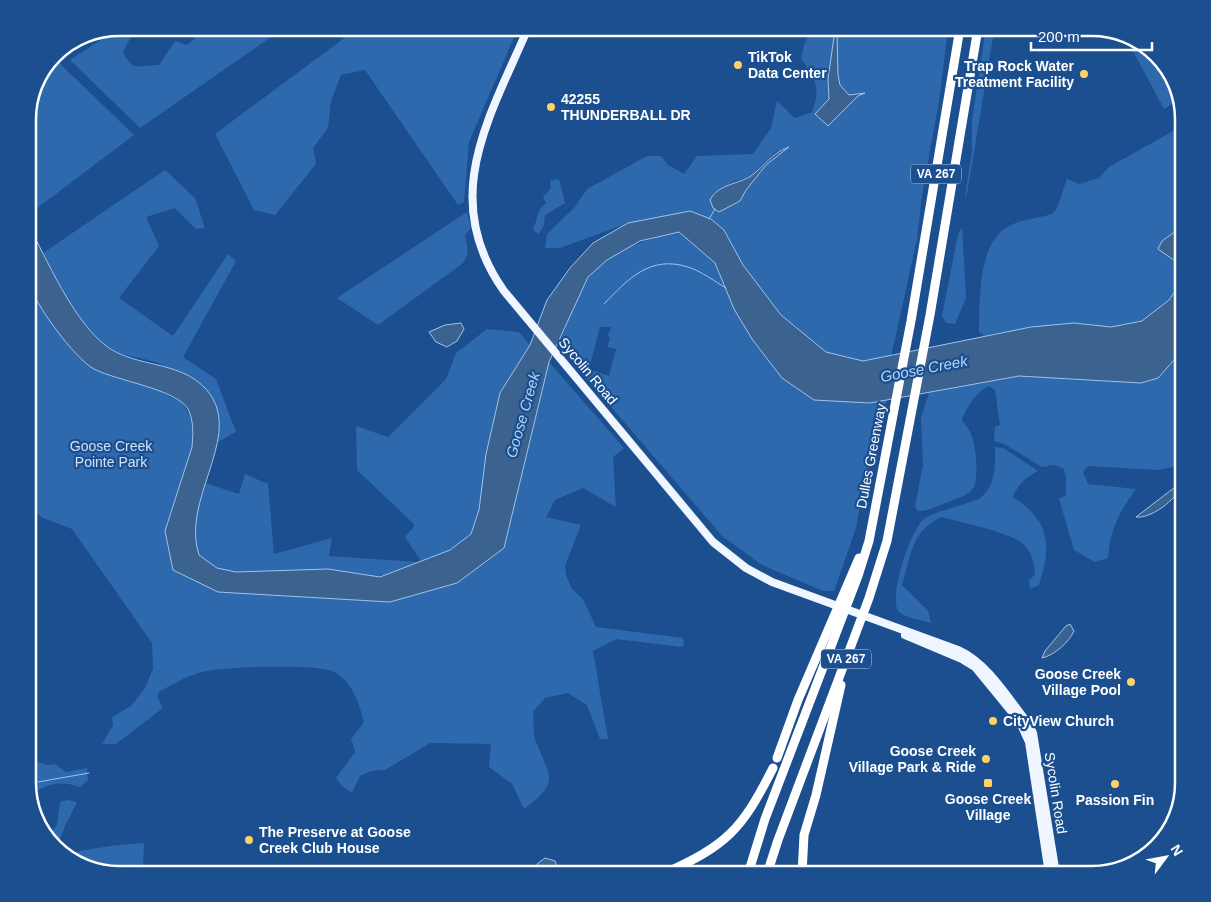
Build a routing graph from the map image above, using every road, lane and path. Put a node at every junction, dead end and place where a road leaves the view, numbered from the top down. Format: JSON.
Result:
{"nodes":[{"id":1,"x":525,"y":36,"type":"edge"},
{"id":2,"x":959,"y":36,"type":"edge"},
{"id":3,"x":977,"y":36,"type":"edge"},
{"id":4,"x":873,"y":518,"type":"junction"},
{"id":5,"x":878,"y":622,"type":"junction"},
{"id":6,"x":850,"y":648,"type":"junction"},
{"id":7,"x":775,"y":758,"type":"dead end"},
{"id":8,"x":772,"y":767,"type":"dead end"},
{"id":9,"x":811,"y":799,"type":"dead end"},
{"id":10,"x":810,"y":817,"type":"junction"},
{"id":11,"x":681,"y":866,"type":"edge"},
{"id":12,"x":751,"y":866,"type":"edge"},
{"id":13,"x":770,"y":866,"type":"edge"},
{"id":14,"x":802,"y":866,"type":"edge"},
{"id":15,"x":1047,"y":866,"type":"edge"},
{"id":16,"x":1055,"y":866,"type":"edge"}],
"edges":[{"from":1,"to":5,"type":"main road","name":"Sycolin Road"},
{"from":2,"to":4,"type":"highway","name":"Dulles Greenway","number":"VA 267"},
{"from":3,"to":6,"type":"highway","number":"VA 267"},
{"from":4,"to":7,"type":"highway"},
{"from":4,"to":12,"type":"highway","name":"Dulles Greenway","number":"VA 267"},
{"from":5,"to":15,"type":"main road","name":"Sycolin Road"},
{"from":5,"to":16,"type":"main road","name":"Sycolin Road"},
{"from":6,"to":10,"type":"highway"},
{"from":6,"to":13,"type":"highway","number":"VA 267"},
{"from":8,"to":11,"type":"highway"},
{"from":9,"to":10,"type":"highway"},
{"from":10,"to":14,"type":"highway"}]}
